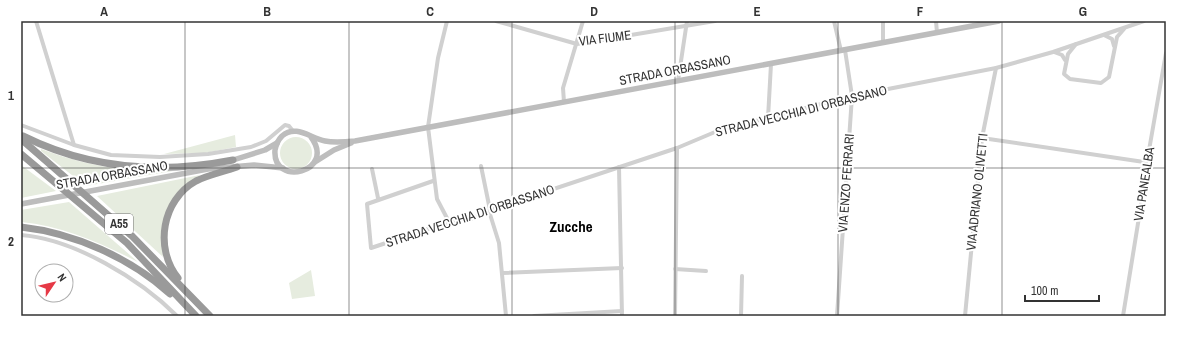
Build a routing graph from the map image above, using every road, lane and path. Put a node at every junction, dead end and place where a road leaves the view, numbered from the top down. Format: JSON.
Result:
{"nodes":[{"id":1,"x":36,"y":21,"type":"edge"},
{"id":2,"x":447,"y":21,"type":"edge"},
{"id":3,"x":496,"y":21,"type":"edge"},
{"id":4,"x":583,"y":21,"type":"edge"},
{"id":5,"x":686,"y":21,"type":"edge"},
{"id":6,"x":715,"y":21,"type":"edge"},
{"id":7,"x":834,"y":21,"type":"edge"},
{"id":8,"x":883,"y":21,"type":"edge"},
{"id":9,"x":936,"y":21,"type":"edge"},
{"id":10,"x":999,"y":21,"type":"edge"},
{"id":11,"x":1144,"y":21,"type":"edge"},
{"id":12,"x":510,"y":23,"type":"edge"},
{"id":13,"x":686,"y":26,"type":"junction"},
{"id":14,"x":1124,"y":29,"type":"junction"},
{"id":15,"x":937,"y":33,"type":"junction"},
{"id":16,"x":1104,"y":35,"type":"junction"},
{"id":17,"x":883,"y":43,"type":"junction"},
{"id":18,"x":577,"y":44,"type":"junction"},
{"id":19,"x":1076,"y":44,"type":"junction"},
{"id":20,"x":1114,"y":46,"type":"junction"},
{"id":21,"x":843,"y":50,"type":"junction"},
{"id":22,"x":1053,"y":52,"type":"junction"},
{"id":23,"x":1166,"y":53,"type":"edge"},
{"id":24,"x":1065,"y":60,"type":"junction"},
{"id":25,"x":771,"y":64,"type":"junction"},
{"id":26,"x":996,"y":68,"type":"junction"},
{"id":27,"x":678,"y":81,"type":"junction"},
{"id":28,"x":852,"y":96,"type":"junction"},
{"id":29,"x":564,"y":102,"type":"junction"},
{"id":30,"x":768,"y":118,"type":"junction"},
{"id":31,"x":21,"y":125,"type":"edge"},
{"id":32,"x":428,"y":128,"type":"junction"},
{"id":33,"x":293,"y":131,"type":"junction"},
{"id":34,"x":21,"y":135,"type":"edge"},
{"id":35,"x":311,"y":137,"type":"junction"},
{"id":36,"x":982,"y":138,"type":"junction"},
{"id":37,"x":21,"y":139,"type":"edge"},
{"id":38,"x":355,"y":141,"type":"junction"},
{"id":39,"x":277,"y":143,"type":"junction"},
{"id":40,"x":74,"y":145,"type":"junction"},
{"id":41,"x":677,"y":148,"type":"junction"},
{"id":42,"x":21,"y":154,"type":"edge"},
{"id":43,"x":233,"y":160,"type":"junction"},
{"id":44,"x":1146,"y":161,"type":"junction"},
{"id":45,"x":314,"y":162,"type":"junction"},
{"id":46,"x":482,"y":166,"type":"dead end"},
{"id":47,"x":237,"y":167,"type":"junction"},
{"id":48,"x":619,"y":167,"type":"junction"},
{"id":49,"x":283,"y":168,"type":"junction"},
{"id":50,"x":208,"y":169,"type":"junction"},
{"id":51,"x":372,"y":169,"type":"dead end"},
{"id":52,"x":433,"y":180,"type":"junction"},
{"id":53,"x":378,"y":198,"type":"junction"},
{"id":54,"x":21,"y":204,"type":"edge"},
{"id":55,"x":490,"y":211,"type":"junction"},
{"id":56,"x":449,"y":222,"type":"junction"},
{"id":57,"x":21,"y":227,"type":"edge"},
{"id":58,"x":21,"y":235,"type":"edge"},
{"id":59,"x":622,"y":268,"type":"junction"},
{"id":60,"x":675,"y":269,"type":"junction"},
{"id":61,"x":706,"y":271,"type":"dead end"},
{"id":62,"x":502,"y":273,"type":"junction"},
{"id":63,"x":742,"y":276,"type":"dead end"},
{"id":64,"x":622,"y":311,"type":"junction"},
{"id":65,"x":177,"y":316,"type":"edge"},
{"id":66,"x":195,"y":316,"type":"edge"},
{"id":67,"x":211,"y":316,"type":"edge"},
{"id":68,"x":506,"y":316,"type":"edge"},
{"id":69,"x":534,"y":316,"type":"edge"},
{"id":70,"x":622,"y":316,"type":"edge"},
{"id":71,"x":675,"y":316,"type":"edge"},
{"id":72,"x":741,"y":316,"type":"edge"},
{"id":73,"x":837,"y":316,"type":"edge"},
{"id":74,"x":965,"y":316,"type":"edge"},
{"id":75,"x":1123,"y":316,"type":"edge"}],
"edges":[{"from":1,"to":40,"type":"street"},
{"from":2,"to":32,"type":"street"},
{"from":3,"to":12,"type":"street","name":"VIA FIUME"},
{"from":4,"to":18,"type":"street"},
{"from":5,"to":13,"type":"street"},
{"from":6,"to":13,"type":"street","name":"VIA FIUME"},
{"from":7,"to":21,"type":"street","name":"VIA ENZO FERRARI"},
{"from":8,"to":17,"type":"street"},
{"from":9,"to":15,"type":"street"},
{"from":10,"to":15,"type":"main road","name":"STRADA ORBASSANO"},
{"from":11,"to":14,"type":"street","name":"STRADA VECCHIA DI ORBASSANO"},
{"from":12,"to":18,"type":"street","name":"VIA FIUME"},
{"from":13,"to":18,"type":"street","name":"VIA FIUME"},
{"from":13,"to":27,"type":"street"},
{"from":14,"to":16,"type":"street","name":"STRADA VECCHIA DI ORBASSANO"},
{"from":14,"to":20,"type":"street"},
{"from":15,"to":17,"type":"main road","name":"STRADA ORBASSANO"},
{"from":16,"to":19,"type":"street","name":"STRADA VECCHIA DI ORBASSANO"},
{"from":16,"to":20,"type":"street"},
{"from":17,"to":21,"type":"main road","name":"STRADA ORBASSANO"},
{"from":18,"to":29,"type":"street"},
{"from":19,"to":22,"type":"street","name":"STRADA VECCHIA DI ORBASSANO"},
{"from":19,"to":24,"type":"street"},
{"from":20,"to":24,"type":"street"},
{"from":21,"to":25,"type":"main road","name":"STRADA ORBASSANO"},
{"from":21,"to":28,"type":"street","name":"VIA ENZO FERRARI"},
{"from":22,"to":24,"type":"street"},
{"from":22,"to":26,"type":"street","name":"STRADA VECCHIA DI ORBASSANO"},
{"from":23,"to":44,"type":"street","name":"VIA PANEALBA"},
{"from":25,"to":27,"type":"main road","name":"STRADA ORBASSANO"},
{"from":25,"to":30,"type":"street"},
{"from":26,"to":28,"type":"street","name":"STRADA VECCHIA DI ORBASSANO"},
{"from":26,"to":36,"type":"street","name":"VIA ADRIANO OLIVETTI"},
{"from":27,"to":29,"type":"main road","name":"STRADA ORBASSANO"},
{"from":28,"to":30,"type":"street","name":"STRADA VECCHIA DI ORBASSANO"},
{"from":28,"to":73,"type":"street","name":"VIA ENZO FERRARI"},
{"from":29,"to":32,"type":"main road","name":"STRADA ORBASSANO"},
{"from":30,"to":41,"type":"street","name":"STRADA VECCHIA DI ORBASSANO"},
{"from":31,"to":40,"type":"street"},
{"from":32,"to":38,"type":"main road","name":"STRADA ORBASSANO"},
{"from":32,"to":52,"type":"street"},
{"from":33,"to":35,"type":"main road","name":"STRADA ORBASSANO"},
{"from":33,"to":39,"type":"main road","name":"STRADA ORBASSANO"},
{"from":33,"to":40,"type":"street"},
{"from":34,"to":43,"type":"highway"},
{"from":35,"to":38,"type":"main road","name":"STRADA ORBASSANO"},
{"from":35,"to":45,"type":"main road"},
{"from":36,"to":44,"type":"street"},
{"from":36,"to":74,"type":"street","name":"VIA ADRIANO OLIVETTI"},
{"from":37,"to":67,"type":"highway","number":"A55"},
{"from":38,"to":45,"type":"main road","name":"STRADA ORBASSANO"},
{"from":39,"to":43,"type":"main road","name":"STRADA ORBASSANO"},
{"from":39,"to":49,"type":"main road"},
{"from":41,"to":48,"type":"street","name":"STRADA VECCHIA DI ORBASSANO"},
{"from":41,"to":60,"type":"street"},
{"from":42,"to":66,"type":"highway","number":"A55"},
{"from":43,"to":50,"type":"main road","name":"STRADA ORBASSANO"},
{"from":44,"to":75,"type":"street","name":"VIA PANEALBA"},
{"from":45,"to":49,"type":"main road","name":"STRADA ORBASSANO"},
{"from":46,"to":55,"type":"street"},
{"from":47,"to":49,"type":"main road","name":"STRADA ORBASSANO"},
{"from":47,"to":50,"type":"main road","name":"STRADA ORBASSANO"},
{"from":47,"to":67,"type":"highway"},
{"from":48,"to":55,"type":"street","name":"STRADA VECCHIA DI ORBASSANO"},
{"from":48,"to":59,"type":"street"},
{"from":50,"to":54,"type":"main road","name":"STRADA ORBASSANO"},
{"from":51,"to":53,"type":"street"},
{"from":52,"to":53,"type":"street"},
{"from":52,"to":56,"type":"street"},
{"from":53,"to":56,"type":"street","name":"STRADA VECCHIA DI ORBASSANO"},
{"from":55,"to":56,"type":"street","name":"STRADA VECCHIA DI ORBASSANO"},
{"from":55,"to":62,"type":"street"},
{"from":57,"to":66,"type":"highway"},
{"from":58,"to":65,"type":"street"},
{"from":59,"to":62,"type":"street"},
{"from":59,"to":64,"type":"street"},
{"from":60,"to":61,"type":"street"},
{"from":60,"to":71,"type":"street"},
{"from":62,"to":68,"type":"street"},
{"from":63,"to":72,"type":"street"},
{"from":64,"to":69,"type":"street"},
{"from":64,"to":70,"type":"street"}]}
